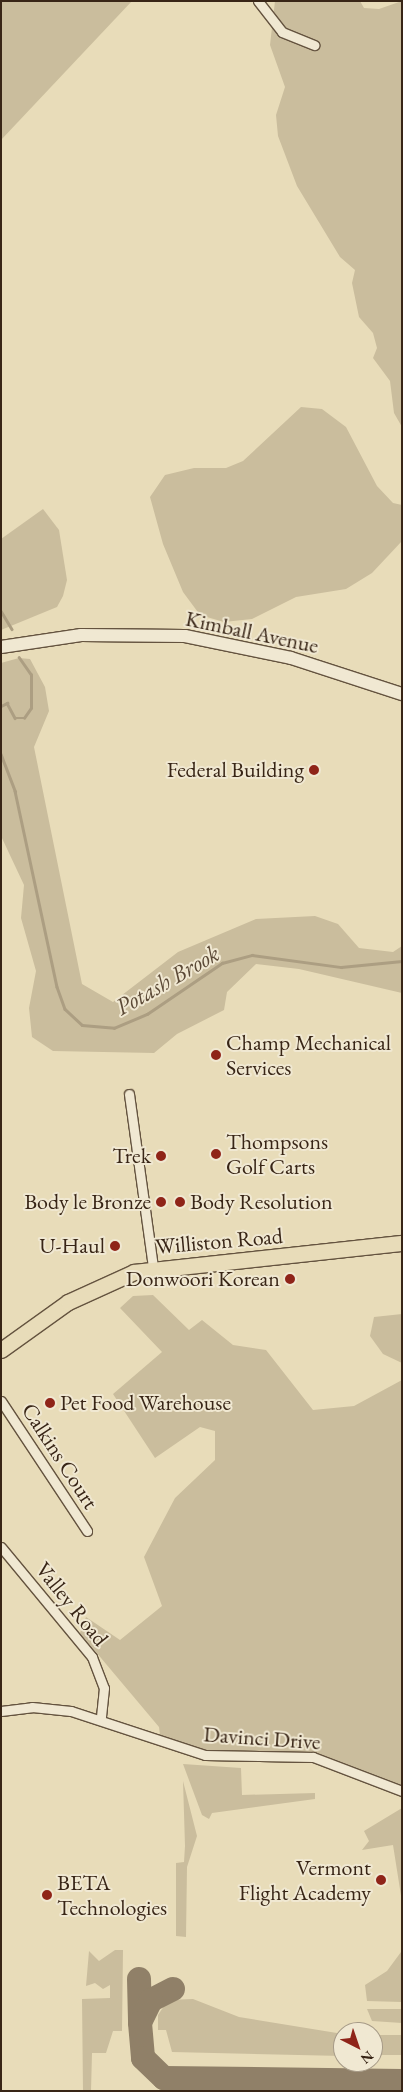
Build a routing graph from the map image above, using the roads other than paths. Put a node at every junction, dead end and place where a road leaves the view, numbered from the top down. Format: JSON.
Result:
{"nodes":[{"id":1,"x":258,"y":1,"type":"edge"},
{"id":2,"x":314,"y":44,"type":"dead end"},
{"id":3,"x":1,"y":646,"type":"edge"},
{"id":4,"x":402,"y":694,"type":"edge"},
{"id":5,"x":129,"y":1094,"type":"dead end"},
{"id":6,"x":402,"y":1243,"type":"edge"},
{"id":7,"x":153,"y":1268,"type":"junction"},
{"id":8,"x":1,"y":1350,"type":"edge"},
{"id":9,"x":1,"y":1401,"type":"edge"},
{"id":10,"x":87,"y":1531,"type":"dead end"},
{"id":11,"x":1,"y":1547,"type":"edge"},
{"id":12,"x":1,"y":1711,"type":"edge"},
{"id":13,"x":101,"y":1719,"type":"junction"},
{"id":14,"x":402,"y":1791,"type":"edge"}],
"edges":[{"from":1,"to":2,"type":"street"},
{"from":3,"to":4,"type":"main road","name":"Kimball Avenue"},
{"from":5,"to":7,"type":"street"},
{"from":6,"to":7,"type":"main road","name":"Williston Road"},
{"from":7,"to":8,"type":"main road","name":"Williston Road"},
{"from":9,"to":10,"type":"street","name":"Calkins Court"},
{"from":11,"to":13,"type":"street","name":"Valley Road"},
{"from":12,"to":13,"type":"street","name":"Davinci Drive"},
{"from":13,"to":14,"type":"street","name":"Davinci Drive"}]}
